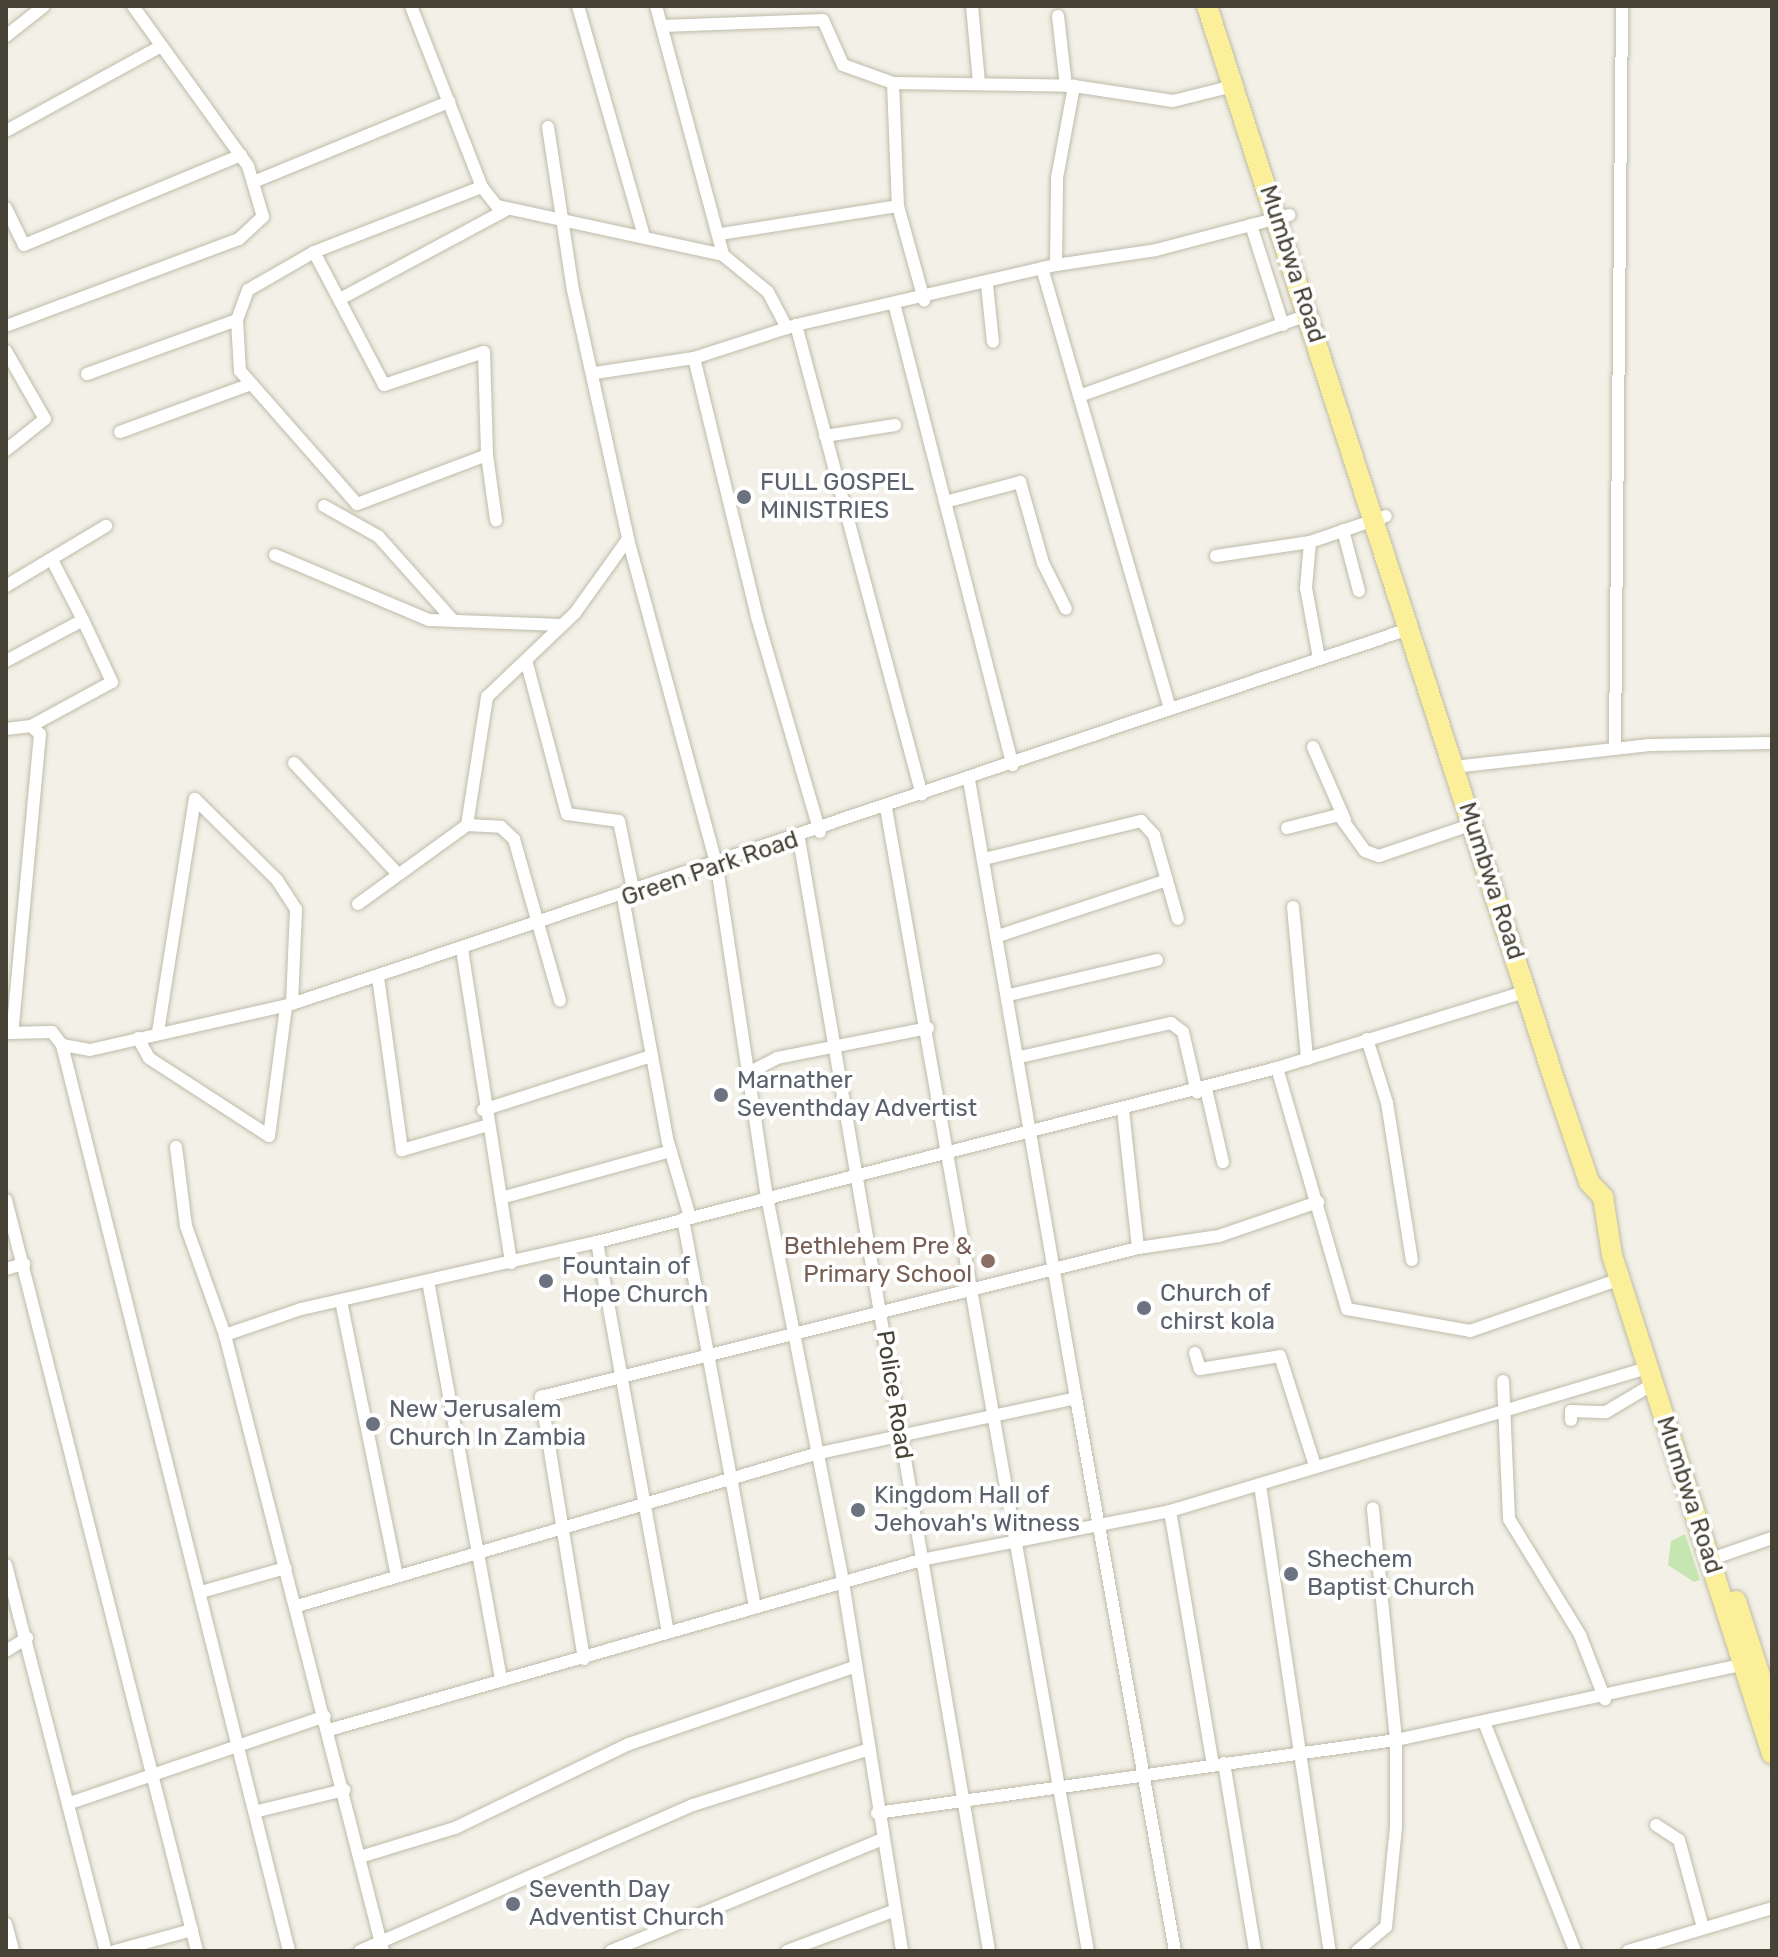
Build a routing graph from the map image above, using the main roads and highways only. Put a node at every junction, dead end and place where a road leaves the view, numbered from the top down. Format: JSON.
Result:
{"nodes":[{"id":1,"x":1207,"y":6,"type":"edge"},
{"id":2,"x":1221,"y":6,"type":"edge"},
{"id":3,"x":1283,"y":216,"type":"junction"},
{"id":4,"x":1379,"y":518,"type":"junction"},
{"id":5,"x":1460,"y":765,"type":"junction"},
{"id":6,"x":1495,"y":874,"type":"junction"},
{"id":7,"x":1749,"y":1662,"type":"junction"},
{"id":8,"x":1772,"y":1713,"type":"edge"},
{"id":9,"x":1772,"y":1754,"type":"edge"}],
"edges":[{"from":1,"to":3,"type":"main road","name":"Mumbwa Road"},
{"from":2,"to":3,"type":"main road","name":"Mumbwa Road"},
{"from":3,"to":4,"type":"main road","name":"Mumbwa Road"},
{"from":3,"to":4,"type":"main road","name":"Mumbwa Road"},
{"from":4,"to":5,"type":"main road","name":"Mumbwa Road"},
{"from":4,"to":5,"type":"main road","name":"Mumbwa Road"},
{"from":5,"to":6,"type":"main road","name":"Mumbwa Road"},
{"from":5,"to":6,"type":"main road","name":"Mumbwa Road"},
{"from":6,"to":7,"type":"main road","name":"Mumbwa Road"},
{"from":6,"to":7,"type":"main road","name":"Mumbwa Road"},
{"from":7,"to":8,"type":"main road","name":"Mumbwa Road"},
{"from":7,"to":9,"type":"main road","name":"Mumbwa Road"}]}
